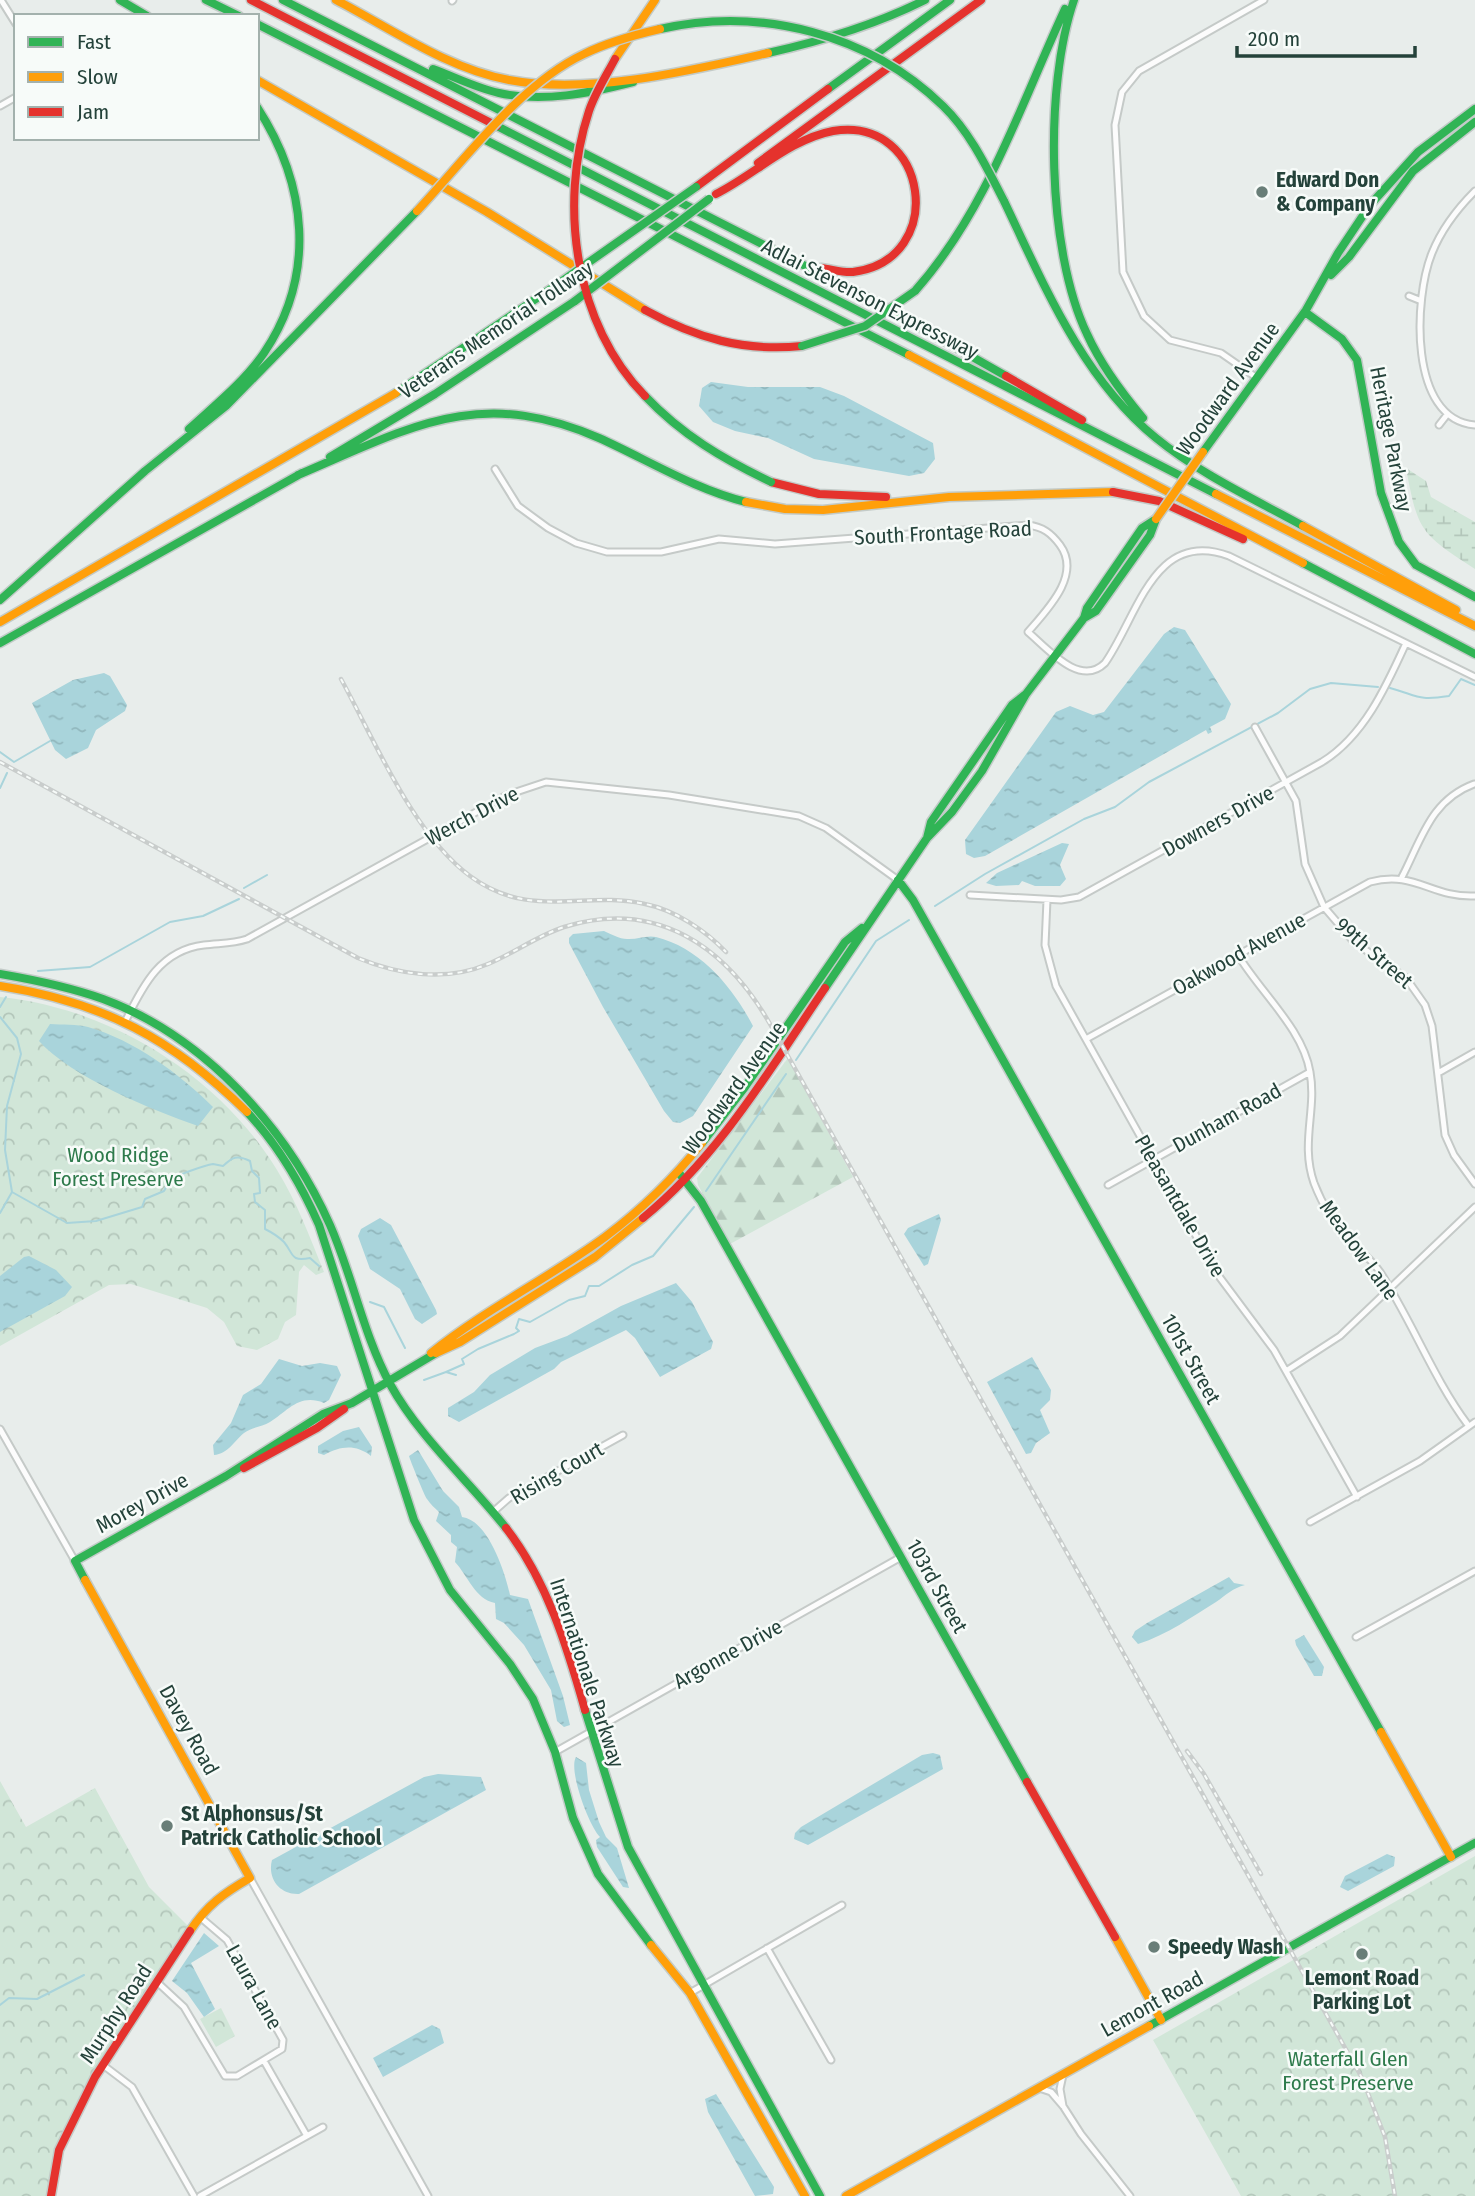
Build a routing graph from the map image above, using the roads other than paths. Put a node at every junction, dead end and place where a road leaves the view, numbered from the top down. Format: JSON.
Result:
{"nodes":[{"id":1,"x":1,"y":0,"type":"edge"},
{"id":2,"x":120,"y":0,"type":"edge"},
{"id":3,"x":208,"y":0,"type":"edge"},
{"id":4,"x":251,"y":0,"type":"edge"},
{"id":5,"x":283,"y":0,"type":"edge"},
{"id":6,"x":336,"y":0,"type":"edge"},
{"id":7,"x":655,"y":0,"type":"edge"},
{"id":8,"x":925,"y":0,"type":"edge"},
{"id":9,"x":950,"y":0,"type":"edge"},
{"id":10,"x":981,"y":0,"type":"edge"},
{"id":11,"x":1072,"y":0,"type":"edge"},
{"id":12,"x":1264,"y":0,"type":"edge"},
{"id":13,"x":144,"y":14,"type":"edge"},
{"id":14,"x":236,"y":14,"type":"edge"},
{"id":15,"x":14,"y":21,"type":"edge"},
{"id":16,"x":260,"y":26,"type":"edge"},
{"id":17,"x":388,"y":52,"type":"junction"},
{"id":18,"x":688,"y":68,"type":"junction"},
{"id":19,"x":259,"y":81,"type":"edge"},
{"id":20,"x":1475,"y":109,"type":"edge"},
{"id":21,"x":259,"y":110,"type":"edge"},
{"id":22,"x":1475,"y":122,"type":"edge"},
{"id":23,"x":1475,"y":191,"type":"edge"},
{"id":24,"x":713,"y":197,"type":"junction"},
{"id":25,"x":737,"y":231,"type":"junction"},
{"id":26,"x":1326,"y":279,"type":"junction"},
{"id":27,"x":1409,"y":296,"type":"dead end"},
{"id":28,"x":1419,"y":300,"type":"junction"},
{"id":29,"x":1305,"y":312,"type":"junction"},
{"id":30,"x":1257,"y":377,"type":"junction"},
{"id":31,"x":1446,"y":416,"type":"junction"},
{"id":32,"x":1439,"y":425,"type":"dead end"},
{"id":33,"x":1475,"y":425,"type":"edge"},
{"id":34,"x":1152,"y":461,"type":"junction"},
{"id":35,"x":1198,"y":467,"type":"junction"},
{"id":36,"x":495,"y":469,"type":"dead end"},
{"id":37,"x":145,"y":471,"type":"junction"},
{"id":38,"x":298,"y":475,"type":"junction"},
{"id":39,"x":925,"y":499,"type":"junction"},
{"id":40,"x":1332,"y":581,"type":"junction"},
{"id":41,"x":1475,"y":597,"type":"edge"},
{"id":42,"x":0,"y":600,"type":"edge"},
{"id":43,"x":1475,"y":621,"type":"edge"},
{"id":44,"x":0,"y":622,"type":"edge"},
{"id":45,"x":1475,"y":626,"type":"edge"},
{"id":46,"x":0,"y":643,"type":"edge"},
{"id":47,"x":1406,"y":643,"type":"junction"},
{"id":48,"x":1475,"y":654,"type":"edge"},
{"id":49,"x":1056,"y":655,"type":"junction"},
{"id":50,"x":1475,"y":677,"type":"edge"},
{"id":51,"x":1255,"y":727,"type":"dead end"},
{"id":52,"x":1286,"y":782,"type":"junction"},
{"id":53,"x":1474,"y":784,"type":"edge"},
{"id":54,"x":1402,"y":877,"type":"junction"},
{"id":55,"x":898,"y":880,"type":"junction"},
{"id":56,"x":970,"y":895,"type":"dead end"},
{"id":57,"x":1475,"y":897,"type":"edge"},
{"id":58,"x":1046,"y":900,"type":"junction"},
{"id":59,"x":1324,"y":907,"type":"junction"},
{"id":60,"x":867,"y":924,"type":"junction"},
{"id":61,"x":1238,"y":955,"type":"junction"},
{"id":62,"x":0,"y":974,"type":"edge"},
{"id":63,"x":16,"y":976,"type":"junction"},
{"id":64,"x":0,"y":986,"type":"edge"},
{"id":65,"x":12,"y":987,"type":"junction"},
{"id":66,"x":129,"y":1016,"type":"junction"},
{"id":67,"x":1086,"y":1039,"type":"junction"},
{"id":68,"x":1475,"y":1052,"type":"edge"},
{"id":69,"x":1310,"y":1072,"type":"junction"},
{"id":70,"x":1438,"y":1073,"type":"junction"},
{"id":71,"x":1154,"y":1160,"type":"junction"},
{"id":72,"x":678,"y":1173,"type":"junction"},
{"id":73,"x":685,"y":1181,"type":"junction"},
{"id":74,"x":1475,"y":1184,"type":"edge"},
{"id":75,"x":1108,"y":1185,"type":"dead end"},
{"id":76,"x":1475,"y":1207,"type":"edge"},
{"id":77,"x":1390,"y":1289,"type":"junction"},
{"id":78,"x":424,"y":1359,"type":"junction"},
{"id":79,"x":1286,"y":1371,"type":"junction"},
{"id":80,"x":390,"y":1381,"type":"junction"},
{"id":81,"x":374,"y":1391,"type":"junction"},
{"id":82,"x":1475,"y":1422,"type":"edge"},
{"id":83,"x":1468,"y":1425,"type":"junction"},
{"id":84,"x":0,"y":1429,"type":"edge"},
{"id":85,"x":623,"y":1435,"type":"dead end"},
{"id":86,"x":1357,"y":1497,"type":"junction"},
{"id":87,"x":493,"y":1513,"type":"junction"},
{"id":88,"x":1310,"y":1522,"type":"dead end"},
{"id":89,"x":901,"y":1558,"type":"junction"},
{"id":90,"x":75,"y":1561,"type":"junction"},
{"id":91,"x":1475,"y":1570,"type":"edge"},
{"id":92,"x":1356,"y":1637,"type":"dead end"},
{"id":93,"x":589,"y":1732,"type":"junction"},
{"id":94,"x":555,"y":1752,"type":"junction"},
{"id":95,"x":1475,"y":1843,"type":"edge"},
{"id":96,"x":1451,"y":1857,"type":"junction"},
{"id":97,"x":250,"y":1878,"type":"junction"},
{"id":98,"x":842,"y":1905,"type":"dead end"},
{"id":99,"x":200,"y":1917,"type":"junction"},
{"id":100,"x":767,"y":1948,"type":"junction"},
{"id":101,"x":157,"y":1982,"type":"junction"},
{"id":102,"x":704,"y":1986,"type":"junction"},
{"id":103,"x":691,"y":1993,"type":"junction"},
{"id":104,"x":1161,"y":2020,"type":"junction"},
{"id":105,"x":831,"y":2060,"type":"dead end"},
{"id":106,"x":264,"y":2061,"type":"junction"},
{"id":107,"x":103,"y":2065,"type":"junction"},
{"id":108,"x":1063,"y":2075,"type":"junction"},
{"id":109,"x":1039,"y":2088,"type":"junction"},
{"id":110,"x":1063,"y":2106,"type":"junction"},
{"id":111,"x":323,"y":2127,"type":"dead end"},
{"id":112,"x":307,"y":2136,"type":"junction"},
{"id":113,"x":51,"y":2196,"type":"edge"},
{"id":114,"x":194,"y":2196,"type":"edge"},
{"id":115,"x":200,"y":2196,"type":"edge"},
{"id":116,"x":428,"y":2196,"type":"edge"},
{"id":117,"x":805,"y":2196,"type":"edge"},
{"id":118,"x":820,"y":2196,"type":"edge"},
{"id":119,"x":846,"y":2196,"type":"edge"},
{"id":120,"x":1130,"y":2196,"type":"edge"}],
"edges":[{"from":1,"to":15,"type":"street"},
{"from":2,"to":13,"type":"main road"},
{"from":3,"to":14,"type":"main road"},
{"from":4,"to":34,"type":"main road","name":"Adlai Stevenson Expressway"},
{"from":5,"to":17,"type":"main road"},
{"from":6,"to":18,"type":"main road"},
{"from":7,"to":39,"type":"main road","bridge":true},
{"from":8,"to":18,"type":"main road"},
{"from":9,"to":44,"type":"main road","name":"Veterans Memorial Tollway","bridge":true},
{"from":10,"to":24,"type":"main road","name":"Veterans Memorial Tollway"},
{"from":11,"to":19,"type":"main road","bridge":true},
{"from":11,"to":35,"type":"main road"},
{"from":12,"to":30,"type":"street"},
{"from":16,"to":40,"type":"main road","name":"Adlai Stevenson Expressway"},
{"from":17,"to":18,"type":"main road"},
{"from":17,"to":25,"type":"main road"},
{"from":20,"to":26,"type":"main road","name":"Woodward Avenue"},
{"from":21,"to":37,"type":"main road"},
{"from":22,"to":26,"type":"main road","name":"Woodward Avenue"},
{"from":23,"to":28,"type":"street"},
{"from":24,"to":25,"type":"main road"},
{"from":24,"to":38,"type":"main road","name":"Veterans Memorial Tollway","bridge":true},
{"from":25,"to":34,"type":"main road"},
{"from":26,"to":29,"type":"main road","name":"Woodward Avenue"},
{"from":27,"to":28,"type":"street"},
{"from":28,"to":31,"type":"street"},
{"from":29,"to":30,"type":"main road","name":"Woodward Avenue"},
{"from":29,"to":41,"type":"main road","name":"Heritage Parkway"},
{"from":30,"to":49,"type":"main road","name":"Woodward Avenue","bridge":true},
{"from":31,"to":32,"type":"street"},
{"from":31,"to":33,"type":"street"},
{"from":34,"to":45,"type":"main road","name":"Adlai Stevenson Expressway"},
{"from":35,"to":37,"type":"main road","bridge":true},
{"from":35,"to":43,"type":"main road"},
{"from":36,"to":49,"type":"street","name":"South Frontage Road"},
{"from":37,"to":42,"type":"main road"},
{"from":38,"to":39,"type":"main road"},
{"from":38,"to":46,"type":"main road","name":"Veterans Memorial Tollway"},
{"from":39,"to":40,"type":"main road"},
{"from":40,"to":48,"type":"main road","name":"Adlai Stevenson Expressway"},
{"from":47,"to":49,"type":"street","name":"South Frontage Road"},
{"from":47,"to":50,"type":"street","name":"South Frontage Road"},
{"from":47,"to":52,"type":"street","name":"Downers Drive"},
{"from":49,"to":55,"type":"main road","name":"Woodward Avenue"},
{"from":51,"to":52,"type":"street","name":"99th Street"},
{"from":52,"to":58,"type":"street","name":"Downers Drive"},
{"from":52,"to":59,"type":"street","name":"99th Street"},
{"from":53,"to":54,"type":"street"},
{"from":54,"to":57,"type":"street"},
{"from":54,"to":59,"type":"street","name":"Oakwood Avenue"},
{"from":55,"to":60,"type":"main road","name":"Woodward Avenue"},
{"from":55,"to":66,"type":"street","name":"Werch Drive"},
{"from":55,"to":96,"type":"main road","name":"101st Street"},
{"from":56,"to":58,"type":"street","name":"Downers Drive"},
{"from":58,"to":67,"type":"street","name":"Pleasantdale Drive"},
{"from":59,"to":61,"type":"street","name":"Oakwood Avenue"},
{"from":59,"to":70,"type":"street","name":"99th Street"},
{"from":60,"to":72,"type":"main road","name":"Woodward Avenue"},
{"from":60,"to":73,"type":"main road","name":"Woodward Avenue"},
{"from":61,"to":67,"type":"street","name":"Oakwood Avenue"},
{"from":61,"to":69,"type":"street","name":"Meadow Lane"},
{"from":62,"to":63,"type":"main road","name":"Internationale Parkway"},
{"from":63,"to":65,"type":"main road"},
{"from":63,"to":66,"type":"main road","name":"Internationale Parkway"},
{"from":64,"to":65,"type":"main road","name":"Internationale Parkway"},
{"from":65,"to":66,"type":"main road","name":"Internationale Parkway"},
{"from":66,"to":80,"type":"main road","name":"Internationale Parkway"},
{"from":66,"to":81,"type":"main road","name":"Internationale Parkway"},
{"from":67,"to":71,"type":"street","name":"Pleasantdale Drive"},
{"from":68,"to":70,"type":"street"},
{"from":69,"to":71,"type":"street","name":"Dunham Road"},
{"from":69,"to":77,"type":"street","name":"Meadow Lane"},
{"from":70,"to":74,"type":"street","name":"99th Street"},
{"from":71,"to":75,"type":"street","name":"Dunham Road"},
{"from":71,"to":79,"type":"street","name":"Pleasantdale Drive"},
{"from":72,"to":73,"type":"main road","name":"103rd Street"},
{"from":72,"to":78,"type":"main road","name":"Woodward Avenue"},
{"from":73,"to":78,"type":"main road","name":"Woodward Avenue"},
{"from":73,"to":89,"type":"main road","name":"103rd Street"},
{"from":76,"to":77,"type":"street"},
{"from":77,"to":79,"type":"street"},
{"from":77,"to":83,"type":"street","name":"Meadow Lane"},
{"from":78,"to":80,"type":"main road","name":"Woodward Avenue"},
{"from":79,"to":86,"type":"street","name":"Pleasantdale Drive"},
{"from":80,"to":81,"type":"main road","name":"Woodward Avenue"},
{"from":80,"to":87,"type":"main road","name":"Internationale Parkway"},
{"from":81,"to":90,"type":"main road","name":"Morey Drive"},
{"from":81,"to":94,"type":"main road","name":"Internationale Parkway"},
{"from":82,"to":83,"type":"street"},
{"from":83,"to":86,"type":"street"},
{"from":84,"to":90,"type":"street","name":"Davey Road"},
{"from":85,"to":87,"type":"street","name":"Rising Court"},
{"from":86,"to":88,"type":"street"},
{"from":87,"to":93,"type":"main road","name":"Internationale Parkway"},
{"from":89,"to":93,"type":"street","name":"Argonne Drive"},
{"from":89,"to":104,"type":"main road","name":"103rd Street"},
{"from":90,"to":97,"type":"main road","name":"Davey Road"},
{"from":91,"to":92,"type":"street"},
{"from":93,"to":94,"type":"street","name":"Argonne Drive"},
{"from":93,"to":102,"type":"main road","name":"Internationale Parkway"},
{"from":94,"to":103,"type":"main road","name":"Internationale Parkway"},
{"from":95,"to":96,"type":"main road","name":"Lemont Road"},
{"from":96,"to":104,"type":"main road","name":"Lemont Road"},
{"from":97,"to":99,"type":"main road","name":"Murphy Road"},
{"from":97,"to":116,"type":"street","name":"Davey Road"},
{"from":98,"to":100,"type":"street"},
{"from":99,"to":101,"type":"main road","name":"Murphy Road"},
{"from":99,"to":106,"type":"street","name":"Laura Lane"},
{"from":100,"to":102,"type":"street"},
{"from":100,"to":105,"type":"street"},
{"from":101,"to":106,"type":"street"},
{"from":101,"to":107,"type":"main road","name":"Murphy Road"},
{"from":102,"to":103,"type":"street"},
{"from":102,"to":118,"type":"main road","name":"Internationale Parkway"},
{"from":103,"to":117,"type":"main road","name":"Internationale Parkway"},
{"from":104,"to":108,"type":"main road","name":"Lemont Road"},
{"from":106,"to":112,"type":"street"},
{"from":107,"to":113,"type":"main road","name":"Murphy Road"},
{"from":107,"to":114,"type":"street"},
{"from":108,"to":109,"type":"main road","name":"Lemont Road"},
{"from":108,"to":110,"type":"street"},
{"from":109,"to":110,"type":"street"},
{"from":109,"to":119,"type":"main road","name":"Lemont Road"},
{"from":110,"to":120,"type":"street"},
{"from":111,"to":112,"type":"street"},
{"from":112,"to":115,"type":"street"}]}
